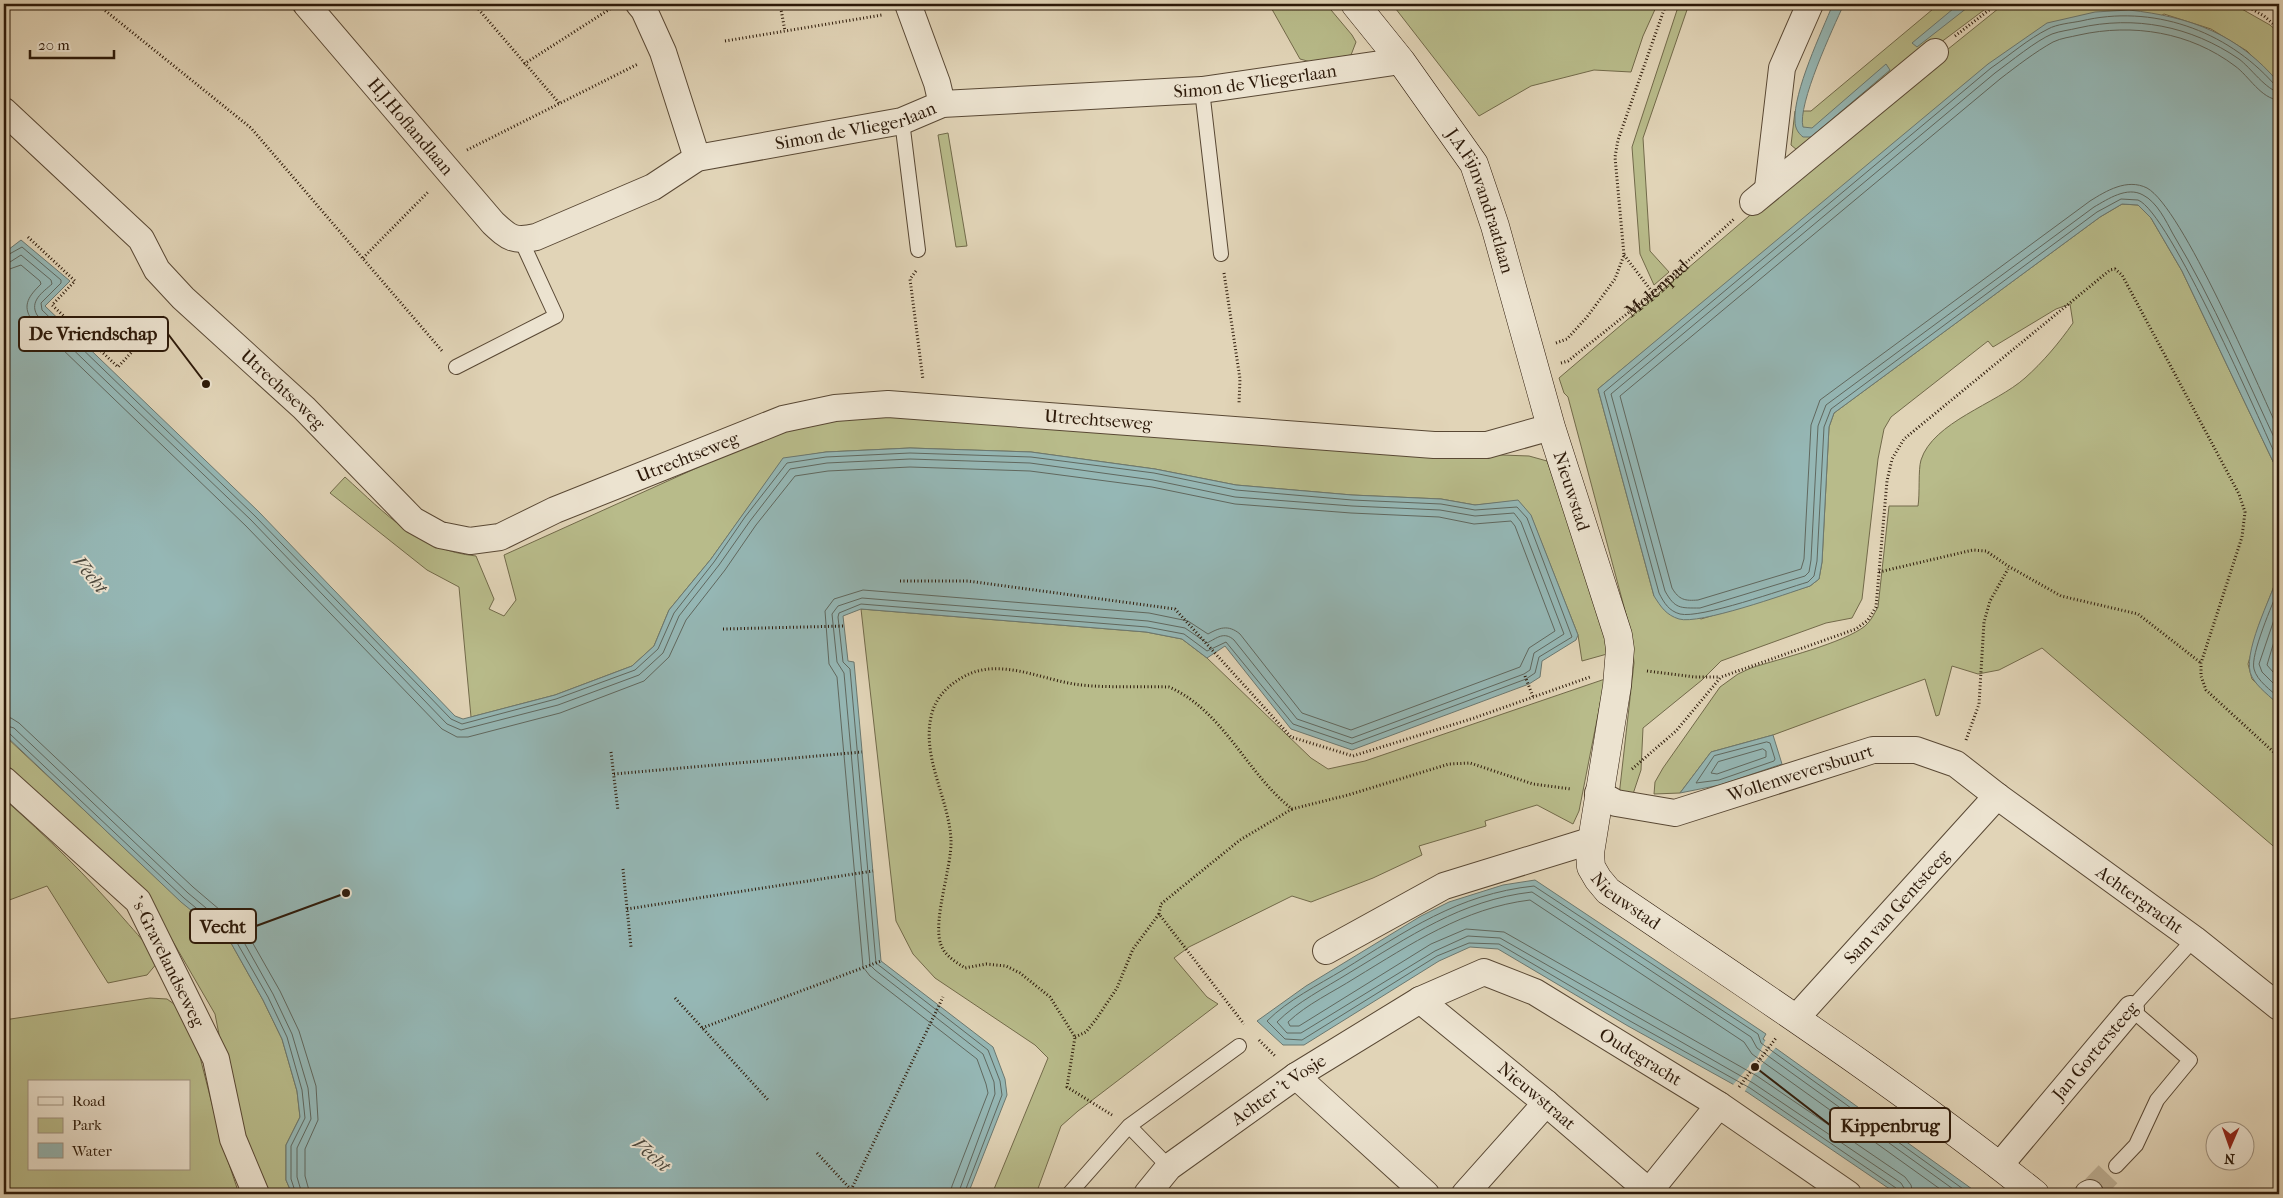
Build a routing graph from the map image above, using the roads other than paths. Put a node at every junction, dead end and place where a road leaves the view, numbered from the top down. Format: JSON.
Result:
{"nodes":[{"id":1,"x":306,"y":4,"type":"edge"},
{"id":2,"x":639,"y":4,"type":"edge"},
{"id":3,"x":1355,"y":4,"type":"edge"},
{"id":4,"x":1810,"y":4,"type":"edge"},
{"id":5,"x":909,"y":7,"type":"edge"},
{"id":6,"x":1935,"y":52,"type":"road end"},
{"id":7,"x":1401,"y":61,"type":"junction"},
{"id":8,"x":1202,"y":90,"type":"junction"},
{"id":9,"x":942,"y":104,"type":"junction"},
{"id":10,"x":4,"y":111,"type":"edge"},
{"id":11,"x":902,"y":121,"type":"junction"},
{"id":12,"x":697,"y":158,"type":"junction"},
{"id":13,"x":521,"y":240,"type":"junction"},
{"id":14,"x":918,"y":250,"type":"road end"},
{"id":15,"x":1221,"y":254,"type":"road end"},
{"id":16,"x":456,"y":367,"type":"road end"},
{"id":17,"x":1551,"y":427,"type":"junction"},
{"id":18,"x":4,"y":780,"type":"edge"},
{"id":19,"x":1598,"y":792,"type":"junction"},
{"id":20,"x":1997,"y":796,"type":"junction"},
{"id":21,"x":1590,"y":840,"type":"junction"},
{"id":22,"x":2194,"y":939,"type":"junction"},
{"id":23,"x":1326,"y":951,"type":"dead end"},
{"id":24,"x":1420,"y":1000,"type":"junction"},
{"id":25,"x":2279,"y":1007,"type":"edge"},
{"id":26,"x":2131,"y":1008,"type":"junction"},
{"id":27,"x":1796,"y":1018,"type":"junction"},
{"id":28,"x":1239,"y":1046,"type":"dead end"},
{"id":29,"x":1287,"y":1068,"type":"junction"},
{"id":30,"x":1728,"y":1098,"type":"junction"},
{"id":31,"x":1546,"y":1103,"type":"junction"},
{"id":32,"x":1129,"y":1126,"type":"junction"},
{"id":33,"x":1999,"y":1166,"type":"junction"},
{"id":34,"x":2116,"y":1166,"type":"tunnel mouth"},
{"id":35,"x":1169,"y":1167,"type":"junction"},
{"id":36,"x":1649,"y":1193,"type":"edge"},
{"id":37,"x":256,"y":1194,"type":"edge"},
{"id":38,"x":1069,"y":1194,"type":"edge"},
{"id":39,"x":1147,"y":1194,"type":"edge"},
{"id":40,"x":1426,"y":1194,"type":"edge"},
{"id":41,"x":1465,"y":1194,"type":"edge"},
{"id":42,"x":1848,"y":1194,"type":"edge"},
{"id":43,"x":2035,"y":1194,"type":"edge"}],
"edges":[{"from":1,"to":13,"type":"street","name":"H.J.Hoflandlaan"},
{"from":2,"to":12,"type":"street"},
{"from":3,"to":7,"type":"street","name":"J.A.Fijnvandraatlaan"},
{"from":4,"to":6,"type":"street"},
{"from":5,"to":9,"type":"street"},
{"from":7,"to":8,"type":"street","name":"Simon de Vliegerlaan"},
{"from":7,"to":17,"type":"street","name":"J.A.Fijnvandraatlaan"},
{"from":8,"to":9,"type":"street","name":"Simon de Vliegerlaan"},
{"from":8,"to":15,"type":"lane"},
{"from":9,"to":11,"type":"street","name":"Simon de Vliegerlaan"},
{"from":10,"to":17,"type":"street","name":"Utrechtseweg"},
{"from":11,"to":12,"type":"street","name":"Simon de Vliegerlaan"},
{"from":11,"to":14,"type":"lane"},
{"from":12,"to":13,"type":"street","name":"Simon de Vliegerlaan"},
{"from":13,"to":16,"type":"lane"},
{"from":17,"to":19,"type":"street","name":"Nieuwstad"},
{"from":18,"to":37,"type":"street","name":"'s-Gravelandseweg"},
{"from":19,"to":20,"type":"street","name":"Wollenweversbuurt"},
{"from":19,"to":21,"type":"street","name":"Nieuwstad"},
{"from":20,"to":22,"type":"street","name":"Achtergracht"},
{"from":20,"to":27,"type":"street","name":"Sam van Gentsteeg"},
{"from":21,"to":23,"type":"street"},
{"from":21,"to":27,"type":"street","name":"Nieuwstad"},
{"from":22,"to":25,"type":"street","name":"Achtergracht"},
{"from":22,"to":26,"type":"lane","name":"Jan Gortersteeg"},
{"from":24,"to":29,"type":"street","name":"Achter 't Vosje"},
{"from":24,"to":30,"type":"street","name":"Oudegracht"},
{"from":24,"to":31,"type":"street","name":"Nieuwstraat"},
{"from":26,"to":33,"type":"street","name":"Jan Gortersteeg"},
{"from":26,"to":34,"type":"lane"},
{"from":27,"to":33,"type":"street","name":"Nieuwstad"},
{"from":28,"to":32,"type":"lane"},
{"from":29,"to":35,"type":"street","name":"Achter 't Vosje"},
{"from":29,"to":40,"type":"street"},
{"from":30,"to":36,"type":"street"},
{"from":30,"to":42,"type":"street","name":"Oudegracht"},
{"from":31,"to":36,"type":"street","name":"Nieuwstraat"},
{"from":31,"to":41,"type":"street"},
{"from":32,"to":35,"type":"lane"},
{"from":32,"to":38,"type":"lane"},
{"from":33,"to":43,"type":"street","name":"Nieuwstad"},
{"from":35,"to":39,"type":"street","name":"Achter 't Vosje"}]}
